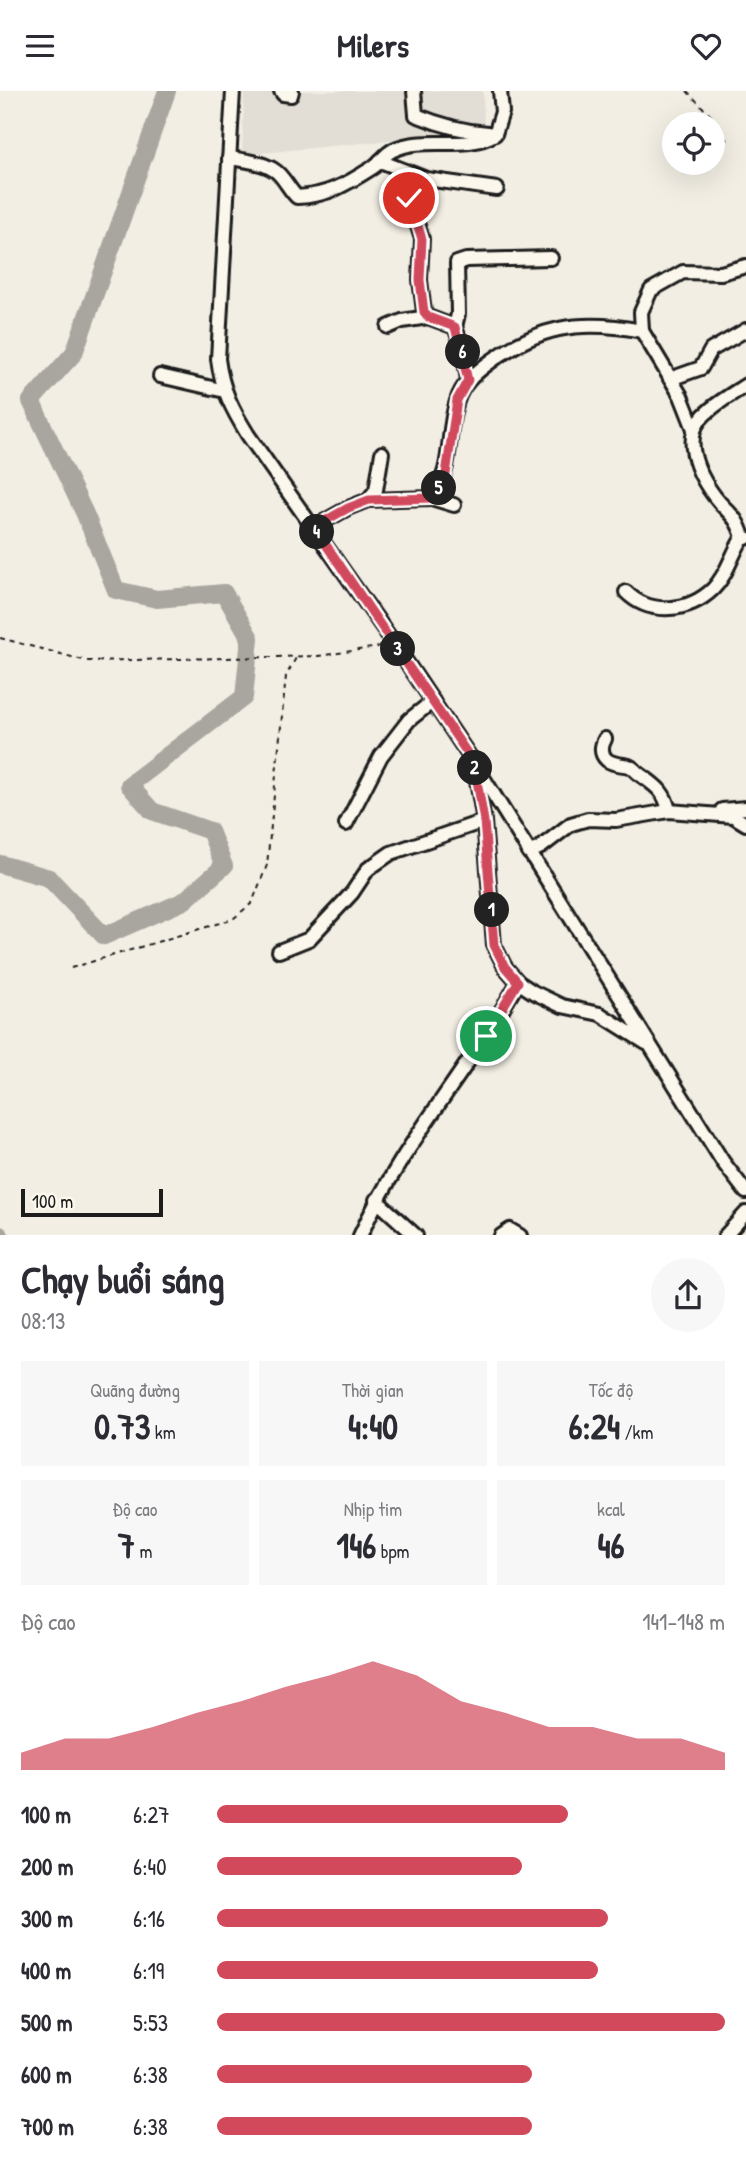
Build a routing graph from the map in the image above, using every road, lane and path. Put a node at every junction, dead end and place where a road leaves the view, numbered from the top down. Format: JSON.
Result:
{"nodes":[{"id":1,"x":233,"y":91,"type":"edge"},
{"id":2,"x":281,"y":91,"type":"edge"},
{"id":3,"x":292,"y":91,"type":"edge"},
{"id":4,"x":414,"y":91,"type":"edge"},
{"id":5,"x":500,"y":91,"type":"edge"},
{"id":6,"x":687,"y":91,"type":"edge"},
{"id":7,"x":495,"y":134,"type":"junction"},
{"id":8,"x":727,"y":141,"type":"dead end"},
{"id":9,"x":229,"y":158,"type":"junction"},
{"id":10,"x":380,"y":161,"type":"junction"},
{"id":11,"x":407,"y":172,"type":"junction"},
{"id":12,"x":497,"y":189,"type":"dead end"},
{"id":13,"x":551,"y":258,"type":"dead end"},
{"id":14,"x":746,"y":266,"type":"edge"},
{"id":15,"x":428,"y":317,"type":"junction"},
{"id":16,"x":388,"y":327,"type":"dead end"},
{"id":17,"x":455,"y":327,"type":"junction"},
{"id":18,"x":746,"y":330,"type":"edge"},
{"id":19,"x":642,"y":331,"type":"junction"},
{"id":20,"x":160,"y":376,"type":"dead end"},
{"id":21,"x":670,"y":379,"type":"junction"},
{"id":22,"x":468,"y":380,"type":"junction"},
{"id":23,"x":746,"y":385,"type":"edge"},
{"id":24,"x":225,"y":391,"type":"junction"},
{"id":25,"x":694,"y":429,"type":"junction"},
{"id":26,"x":382,"y":453,"type":"dead end"},
{"id":27,"x":431,"y":498,"type":"junction"},
{"id":28,"x":369,"y":500,"type":"junction"},
{"id":29,"x":454,"y":505,"type":"dead end"},
{"id":30,"x":314,"y":527,"type":"junction"},
{"id":31,"x":744,"y":538,"type":"edge"},
{"id":32,"x":626,"y":592,"type":"dead end"},
{"id":33,"x":0,"y":638,"type":"edge"},
{"id":34,"x":391,"y":639,"type":"junction"},
{"id":35,"x":296,"y":656,"type":"junction"},
{"id":36,"x":433,"y":701,"type":"junction"},
{"id":37,"x":605,"y":739,"type":"dead end"},
{"id":38,"x":474,"y":763,"type":"junction"},
{"id":39,"x":746,"y":808,"type":"edge"},
{"id":40,"x":669,"y":811,"type":"junction"},
{"id":41,"x":691,"y":814,"type":"junction"},
{"id":42,"x":484,"y":821,"type":"junction"},
{"id":43,"x":346,"y":824,"type":"dead end"},
{"id":44,"x":746,"y":824,"type":"edge"},
{"id":45,"x":529,"y":853,"type":"junction"},
{"id":46,"x":279,"y":951,"type":"dead end"},
{"id":47,"x":71,"y":968,"type":"dead end"},
{"id":48,"x":518,"y":982,"type":"junction"},
{"id":49,"x":650,"y":1046,"type":"junction"},
{"id":50,"x":746,"y":1192,"type":"edge"},
{"id":51,"x":376,"y":1200,"type":"junction"},
{"id":52,"x":746,"y":1213,"type":"edge"},
{"id":53,"x":359,"y":1235,"type":"edge"},
{"id":54,"x":416,"y":1235,"type":"edge"},
{"id":55,"x":501,"y":1235,"type":"edge"},
{"id":56,"x":520,"y":1235,"type":"edge"},
{"id":57,"x":725,"y":1235,"type":"edge"}],
"edges":[{"from":1,"to":9,"type":"street"},
{"from":2,"to":3,"type":"street"},
{"from":4,"to":7,"type":"street"},
{"from":5,"to":7,"type":"street"},
{"from":6,"to":8,"type":"path"},
{"from":7,"to":10,"type":"street"},
{"from":9,"to":10,"type":"street"},
{"from":9,"to":24,"type":"street"},
{"from":10,"to":11,"type":"street"},
{"from":11,"to":12,"type":"street"},
{"from":11,"to":15,"type":"street"},
{"from":13,"to":17,"type":"street"},
{"from":14,"to":19,"type":"street"},
{"from":15,"to":16,"type":"street"},
{"from":15,"to":17,"type":"street"},
{"from":17,"to":22,"type":"street"},
{"from":18,"to":21,"type":"street"},
{"from":19,"to":21,"type":"street"},
{"from":19,"to":22,"type":"street"},
{"from":20,"to":24,"type":"street"},
{"from":21,"to":25,"type":"street"},
{"from":22,"to":27,"type":"street"},
{"from":23,"to":25,"type":"street"},
{"from":24,"to":30,"type":"street"},
{"from":25,"to":31,"type":"street"},
{"from":26,"to":28,"type":"street"},
{"from":27,"to":28,"type":"street"},
{"from":27,"to":29,"type":"street"},
{"from":28,"to":30,"type":"street"},
{"from":30,"to":34,"type":"street"},
{"from":31,"to":32,"type":"street"},
{"from":33,"to":35,"type":"path"},
{"from":34,"to":35,"type":"path"},
{"from":34,"to":36,"type":"street"},
{"from":35,"to":47,"type":"path"},
{"from":36,"to":38,"type":"street"},
{"from":36,"to":43,"type":"street"},
{"from":37,"to":40,"type":"street"},
{"from":38,"to":42,"type":"street"},
{"from":38,"to":45,"type":"street"},
{"from":39,"to":41,"type":"street"},
{"from":40,"to":41,"type":"street"},
{"from":40,"to":45,"type":"street"},
{"from":41,"to":44,"type":"street"},
{"from":42,"to":46,"type":"street"},
{"from":42,"to":48,"type":"street"},
{"from":45,"to":49,"type":"street"},
{"from":48,"to":49,"type":"street"},
{"from":48,"to":51,"type":"street"},
{"from":49,"to":50,"type":"street"},
{"from":51,"to":53,"type":"street"},
{"from":51,"to":54,"type":"street"},
{"from":52,"to":57,"type":"street"},
{"from":55,"to":56,"type":"street"}]}
